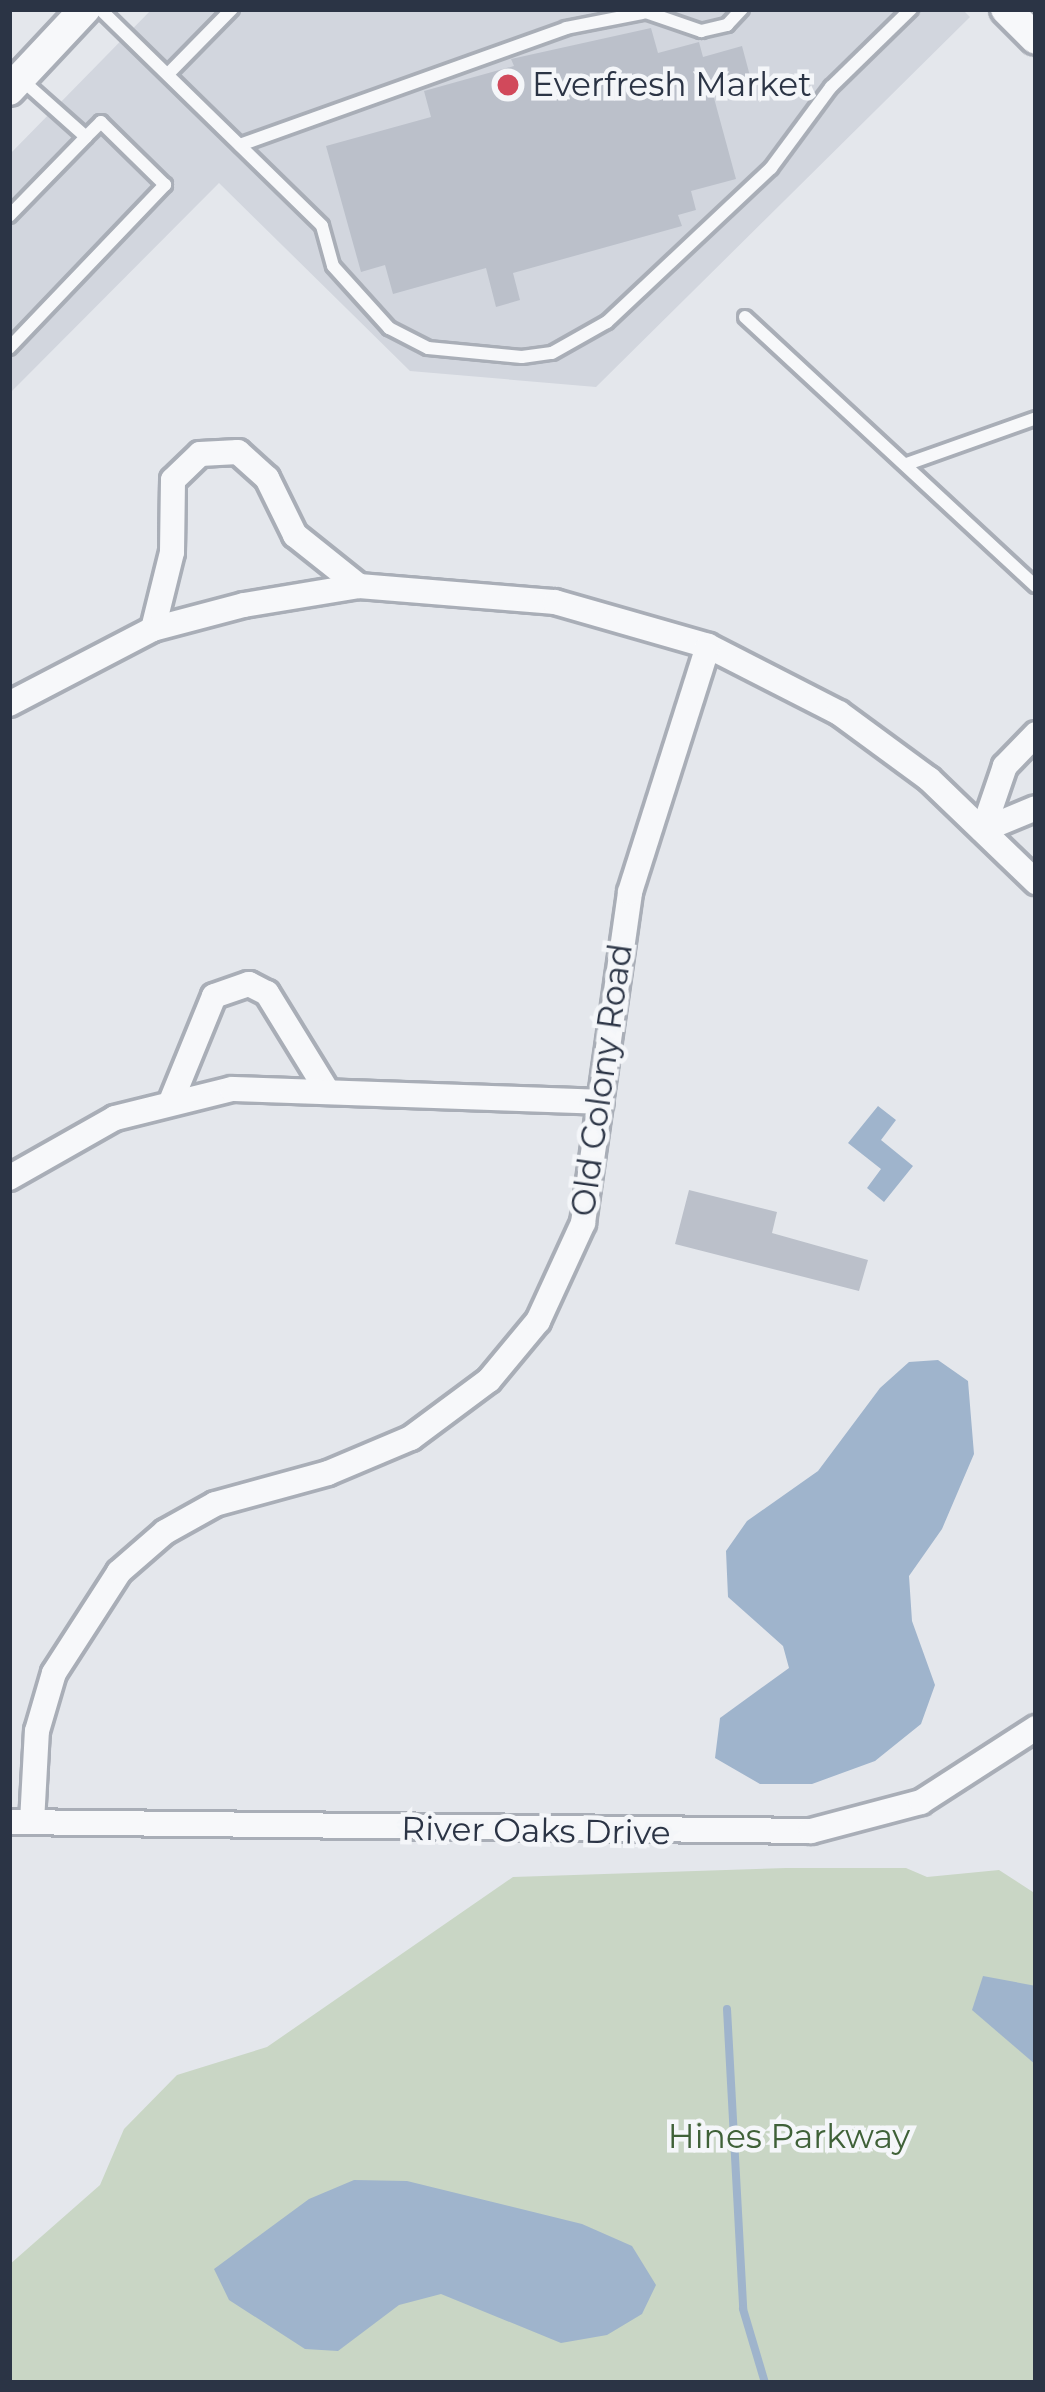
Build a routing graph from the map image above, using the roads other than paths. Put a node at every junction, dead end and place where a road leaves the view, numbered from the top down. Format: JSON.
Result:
{"nodes":[{"id":1,"x":85,"y":9,"type":"edge"},
{"id":2,"x":100,"y":9,"type":"edge"},
{"id":3,"x":232,"y":9,"type":"edge"},
{"id":4,"x":742,"y":9,"type":"edge"},
{"id":5,"x":911,"y":9,"type":"edge"},
{"id":6,"x":641,"y":11,"type":"edge"},
{"id":7,"x":169,"y":73,"type":"junction"},
{"id":8,"x":15,"y":84,"type":"edge"},
{"id":9,"x":86,"y":137,"type":"junction"},
{"id":10,"x":240,"y":145,"type":"junction"},
{"id":11,"x":9,"y":216,"type":"edge"},
{"id":12,"x":746,"y":316,"type":"dead end"},
{"id":13,"x":9,"y":348,"type":"edge"},
{"id":14,"x":1036,"y":418,"type":"edge"},
{"id":15,"x":907,"y":464,"type":"junction"},
{"id":16,"x":359,"y":586,"type":"junction"},
{"id":17,"x":1036,"y":586,"type":"edge"},
{"id":18,"x":153,"y":629,"type":"junction"},
{"id":19,"x":708,"y":646,"type":"junction"},
{"id":20,"x":9,"y":704,"type":"edge"},
{"id":21,"x":1036,"y":734,"type":"edge"},
{"id":22,"x":1036,"y":808,"type":"edge"},
{"id":23,"x":983,"y":830,"type":"junction"},
{"id":24,"x":1036,"y":882,"type":"edge"},
{"id":25,"x":326,"y":1089,"type":"junction"},
{"id":26,"x":172,"y":1099,"type":"junction"},
{"id":27,"x":601,"y":1102,"type":"junction"},
{"id":28,"x":9,"y":1178,"type":"edge"},
{"id":29,"x":1036,"y":1728,"type":"edge"},
{"id":30,"x":21,"y":1822,"type":"edge"}],
"edges":[{"from":1,"to":8,"type":"street"},
{"from":2,"to":7,"type":"lane"},
{"from":3,"to":7,"type":"lane"},
{"from":4,"to":6,"type":"lane"},
{"from":5,"to":10,"type":"lane"},
{"from":6,"to":10,"type":"lane"},
{"from":7,"to":10,"type":"lane"},
{"from":8,"to":9,"type":"lane"},
{"from":9,"to":11,"type":"lane"},
{"from":9,"to":13,"type":"lane"},
{"from":12,"to":15,"type":"lane"},
{"from":14,"to":15,"type":"lane"},
{"from":15,"to":17,"type":"lane"},
{"from":16,"to":18,"type":"street"},
{"from":16,"to":18,"type":"street"},
{"from":16,"to":19,"type":"street"},
{"from":18,"to":20,"type":"street"},
{"from":19,"to":23,"type":"street"},
{"from":19,"to":27,"type":"street","name":"Old Colony Road"},
{"from":21,"to":23,"type":"street"},
{"from":22,"to":23,"type":"street"},
{"from":23,"to":24,"type":"street"},
{"from":25,"to":26,"type":"street"},
{"from":25,"to":26,"type":"street"},
{"from":25,"to":27,"type":"street"},
{"from":26,"to":28,"type":"street"},
{"from":27,"to":30,"type":"street","name":"Old Colony Road"},
{"from":29,"to":30,"type":"street","name":"River Oaks Drive"}]}
